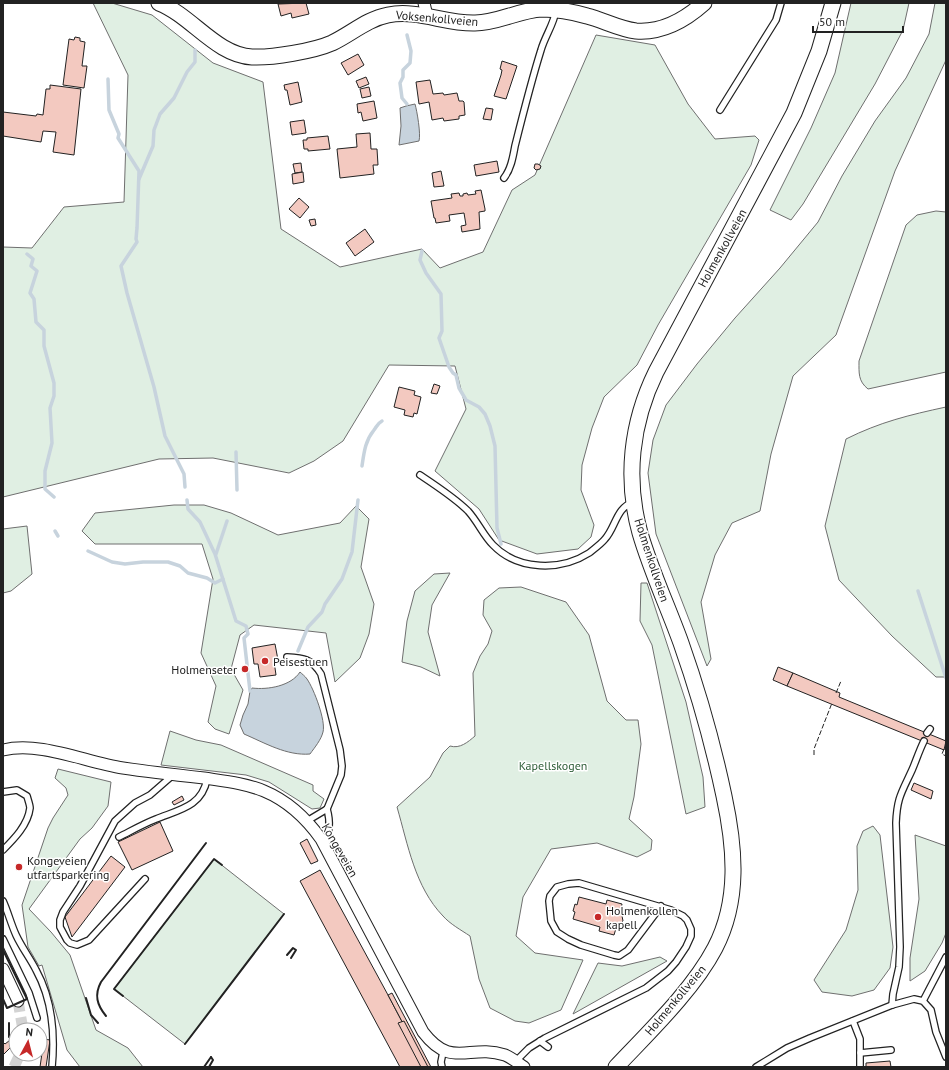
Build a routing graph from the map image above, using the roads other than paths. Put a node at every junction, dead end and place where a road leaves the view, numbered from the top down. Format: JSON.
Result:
{"nodes":[{"id":1,"x":160,"y":3,"type":"edge"},
{"id":2,"x":704,"y":3,"type":"edge"},
{"id":3,"x":781,"y":3,"type":"edge"},
{"id":4,"x":833,"y":3,"type":"edge"},
{"id":5,"x":426,"y":10,"type":"edge"},
{"id":6,"x":556,"y":10,"type":"junction"},
{"id":7,"x":720,"y":110,"type":"dead end"},
{"id":8,"x":504,"y":178,"type":"dead end"},
{"id":9,"x":420,"y":475,"type":"dead end"},
{"id":10,"x":634,"y":502,"type":"junction"},
{"id":11,"x":287,"y":658,"type":"dead end"},
{"id":12,"x":924,"y":741,"type":"dead end"},
{"id":13,"x":3,"y":750,"type":"edge"},
{"id":14,"x":173,"y":775,"type":"junction"},
{"id":15,"x":207,"y":779,"type":"junction"},
{"id":16,"x":3,"y":792,"type":"edge"},
{"id":17,"x":328,"y":809,"type":"junction"},
{"id":18,"x":307,"y":821,"type":"junction"},
{"id":19,"x":119,"y":837,"type":"dead end"},
{"id":20,"x":325,"y":846,"type":"junction"},
{"id":21,"x":3,"y":850,"type":"edge"},
{"id":22,"x":145,"y":879,"type":"dead end"},
{"id":23,"x":3,"y":901,"type":"edge"},
{"id":24,"x":661,"y":906,"type":"junction"},
{"id":25,"x":3,"y":939,"type":"edge"},
{"id":26,"x":946,"y":957,"type":"edge"},
{"id":27,"x":3,"y":970,"type":"edge"},
{"id":28,"x":18,"y":1001,"type":"tunnel mouth"},
{"id":29,"x":923,"y":1001,"type":"junction"},
{"id":30,"x":892,"y":1005,"type":"junction"},
{"id":31,"x":37,"y":1018,"type":"dead end"},
{"id":32,"x":853,"y":1020,"type":"junction"},
{"id":33,"x":540,"y":1041,"type":"junction"},
{"id":34,"x":548,"y":1047,"type":"dead end"},
{"id":35,"x":891,"y":1050,"type":"dead end"},
{"id":36,"x":443,"y":1052,"type":"junction"},
{"id":37,"x":860,"y":1053,"type":"junction"},
{"id":38,"x":946,"y":1057,"type":"edge"},
{"id":39,"x":520,"y":1064,"type":"edge"},
{"id":40,"x":52,"y":1067,"type":"edge"},
{"id":41,"x":442,"y":1067,"type":"edge"},
{"id":42,"x":616,"y":1067,"type":"edge"},
{"id":43,"x":756,"y":1067,"type":"edge"},
{"id":44,"x":860,"y":1067,"type":"edge"}],
"edges":[{"from":1,"to":5,"type":"main road","name":"Voksenkollveien"},
{"from":2,"to":6,"type":"main road","name":"Voksenkollveien"},
{"from":3,"to":7,"type":"lane"},
{"from":4,"to":10,"type":"main road","name":"Holmenkollveien"},
{"from":5,"to":6,"type":"main road","name":"Voksenkollveien"},
{"from":6,"to":8,"type":"lane"},
{"from":9,"to":10,"type":"lane"},
{"from":10,"to":42,"type":"main road","name":"Holmenkollveien"},
{"from":11,"to":17,"type":"lane"},
{"from":12,"to":30,"type":"lane"},
{"from":13,"to":14,"type":"street","name":"Kongeveien"},
{"from":14,"to":15,"type":"street","name":"Kongeveien"},
{"from":14,"to":22,"type":"lane"},
{"from":15,"to":18,"type":"street","name":"Kongeveien"},
{"from":15,"to":19,"type":"lane"},
{"from":16,"to":21,"type":"lane"},
{"from":17,"to":18,"type":"lane"},
{"from":17,"to":20,"type":"lane"},
{"from":18,"to":20,"type":"street","name":"Kongeveien"},
{"from":20,"to":36,"type":"street","name":"Kongeveien"},
{"from":23,"to":40,"type":"lane"},
{"from":24,"to":24,"type":"lane"},
{"from":24,"to":33,"type":"lane"},
{"from":25,"to":31,"type":"lane"},
{"from":26,"to":29,"type":"lane"},
{"from":27,"to":28,"type":"street"},
{"from":29,"to":30,"type":"lane"},
{"from":29,"to":38,"type":"lane"},
{"from":30,"to":32,"type":"lane"},
{"from":32,"to":37,"type":"lane"},
{"from":32,"to":43,"type":"lane"},
{"from":33,"to":34,"type":"lane"},
{"from":33,"to":39,"type":"lane"},
{"from":35,"to":37,"type":"lane"},
{"from":36,"to":39,"type":"street"},
{"from":36,"to":41,"type":"lane"},
{"from":37,"to":44,"type":"lane"}]}
